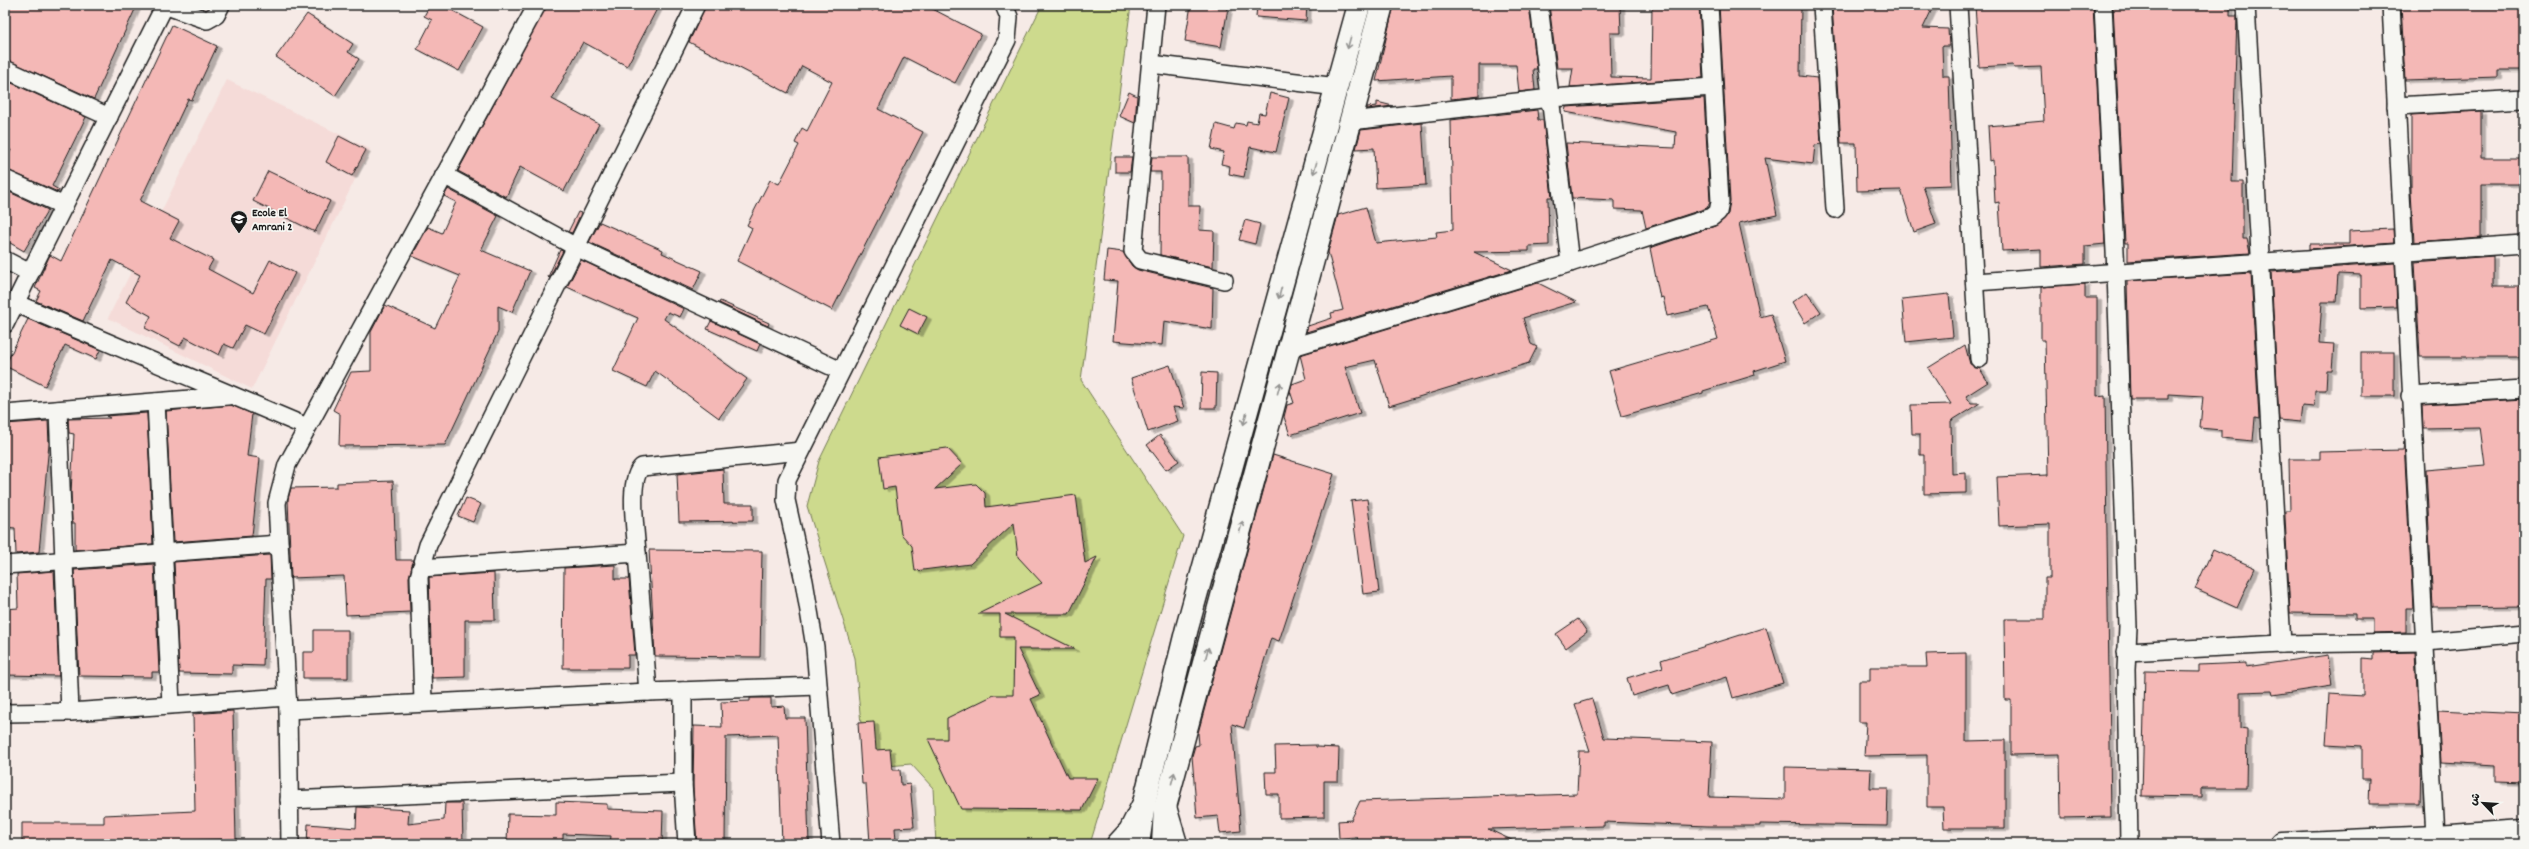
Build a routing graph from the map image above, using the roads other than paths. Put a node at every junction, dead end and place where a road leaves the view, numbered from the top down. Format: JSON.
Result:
{"nodes":[{"id":1,"x":165,"y":5,"type":"edge"},
{"id":2,"x":221,"y":5,"type":"edge"},
{"id":3,"x":537,"y":5,"type":"edge"},
{"id":4,"x":696,"y":5,"type":"edge"},
{"id":5,"x":1004,"y":5,"type":"edge"},
{"id":6,"x":1156,"y":5,"type":"edge"},
{"id":7,"x":1359,"y":5,"type":"edge"},
{"id":8,"x":1382,"y":5,"type":"edge"},
{"id":9,"x":1539,"y":5,"type":"edge"},
{"id":10,"x":1709,"y":5,"type":"edge"},
{"id":11,"x":1822,"y":5,"type":"edge"},
{"id":12,"x":1958,"y":5,"type":"edge"},
{"id":13,"x":2102,"y":5,"type":"edge"},
{"id":14,"x":2246,"y":5,"type":"edge"},
{"id":15,"x":2391,"y":5,"type":"edge"},
{"id":16,"x":1151,"y":64,"type":"junction"},
{"id":17,"x":5,"y":69,"type":"edge"},
{"id":18,"x":1337,"y":87,"type":"junction"},
{"id":19,"x":1713,"y":87,"type":"junction"},
{"id":20,"x":1551,"y":98,"type":"junction"},
{"id":21,"x":2524,"y":99,"type":"edge"},
{"id":22,"x":2396,"y":106,"type":"junction"},
{"id":23,"x":109,"y":118,"type":"junction"},
{"id":24,"x":1351,"y":121,"type":"junction"},
{"id":25,"x":444,"y":175,"type":"junction"},
{"id":26,"x":5,"y":179,"type":"edge"},
{"id":27,"x":64,"y":206,"type":"junction"},
{"id":28,"x":1835,"y":209,"type":"dead end"},
{"id":29,"x":2524,"y":244,"type":"edge"},
{"id":30,"x":576,"y":247,"type":"junction"},
{"id":31,"x":2405,"y":252,"type":"junction"},
{"id":32,"x":5,"y":260,"type":"edge"},
{"id":33,"x":1570,"y":263,"type":"junction"},
{"id":34,"x":2260,"y":263,"type":"junction"},
{"id":35,"x":2116,"y":272,"type":"junction"},
{"id":36,"x":30,"y":273,"type":"junction"},
{"id":37,"x":1224,"y":280,"type":"dead end"},
{"id":38,"x":1974,"y":282,"type":"junction"},
{"id":39,"x":16,"y":303,"type":"junction"},
{"id":40,"x":5,"y":324,"type":"edge"},
{"id":41,"x":1289,"y":348,"type":"junction"},
{"id":42,"x":1979,"y":359,"type":"dead end"},
{"id":43,"x":842,"y":371,"type":"junction"},
{"id":44,"x":2524,"y":389,"type":"edge"},
{"id":45,"x":230,"y":396,"type":"junction"},
{"id":46,"x":2410,"y":396,"type":"junction"},
{"id":47,"x":156,"y":402,"type":"junction"},
{"id":48,"x":58,"y":410,"type":"junction"},
{"id":49,"x":5,"y":414,"type":"edge"},
{"id":50,"x":307,"y":427,"type":"junction"},
{"id":51,"x":801,"y":451,"type":"junction"},
{"id":52,"x":279,"y":544,"type":"junction"},
{"id":53,"x":164,"y":552,"type":"junction"},
{"id":54,"x":637,"y":553,"type":"junction"},
{"id":55,"x":63,"y":559,"type":"junction"},
{"id":56,"x":5,"y":565,"type":"edge"},
{"id":57,"x":421,"y":568,"type":"junction"},
{"id":58,"x":2524,"y":633,"type":"edge"},
{"id":59,"x":2426,"y":642,"type":"junction"},
{"id":60,"x":2282,"y":644,"type":"junction"},
{"id":61,"x":2126,"y":652,"type":"junction"},
{"id":62,"x":818,"y":686,"type":"junction"},
{"id":63,"x":683,"y":691,"type":"junction"},
{"id":64,"x":648,"y":692,"type":"junction"},
{"id":65,"x":423,"y":702,"type":"junction"},
{"id":66,"x":287,"y":703,"type":"junction"},
{"id":67,"x":170,"y":704,"type":"junction"},
{"id":68,"x":70,"y":712,"type":"junction"},
{"id":69,"x":5,"y":713,"type":"edge"},
{"id":70,"x":683,"y":784,"type":"junction"},
{"id":71,"x":289,"y":800,"type":"junction"},
{"id":72,"x":1144,"y":804,"type":"junction"},
{"id":73,"x":1166,"y":807,"type":"junction"},
{"id":74,"x":2524,"y":831,"type":"edge"},
{"id":75,"x":2436,"y":837,"type":"junction"},
{"id":76,"x":290,"y":844,"type":"edge"},
{"id":77,"x":687,"y":844,"type":"edge"},
{"id":78,"x":832,"y":844,"type":"edge"},
{"id":79,"x":1118,"y":844,"type":"edge"},
{"id":80,"x":1138,"y":844,"type":"edge"},
{"id":81,"x":1163,"y":844,"type":"edge"},
{"id":82,"x":1176,"y":844,"type":"edge"},
{"id":83,"x":2129,"y":844,"type":"edge"},
{"id":84,"x":2281,"y":844,"type":"edge"}],
"edges":[{"from":1,"to":2,"type":"street"},
{"from":1,"to":23,"type":"street"},
{"from":3,"to":25,"type":"street"},
{"from":4,"to":30,"type":"street"},
{"from":5,"to":43,"type":"street"},
{"from":6,"to":16,"type":"street"},
{"from":7,"to":18,"type":"street","one_way":true},
{"from":8,"to":24,"type":"street"},
{"from":9,"to":20,"type":"street"},
{"from":10,"to":19,"type":"street"},
{"from":11,"to":28,"type":"street"},
{"from":12,"to":38,"type":"street"},
{"from":13,"to":35,"type":"street"},
{"from":14,"to":34,"type":"street"},
{"from":15,"to":22,"type":"street"},
{"from":16,"to":18,"type":"street"},
{"from":16,"to":37,"type":"street"},
{"from":17,"to":23,"type":"street"},
{"from":18,"to":72,"type":"street","one_way":true},
{"from":19,"to":20,"type":"street"},
{"from":19,"to":33,"type":"street"},
{"from":20,"to":24,"type":"street"},
{"from":20,"to":33,"type":"street"},
{"from":21,"to":22,"type":"street"},
{"from":22,"to":31,"type":"street"},
{"from":23,"to":27,"type":"street"},
{"from":24,"to":41,"type":"street"},
{"from":25,"to":30,"type":"street"},
{"from":25,"to":50,"type":"street"},
{"from":26,"to":27,"type":"street"},
{"from":27,"to":36,"type":"street"},
{"from":29,"to":31,"type":"street"},
{"from":30,"to":43,"type":"street"},
{"from":30,"to":57,"type":"street"},
{"from":31,"to":34,"type":"street"},
{"from":31,"to":46,"type":"street"},
{"from":32,"to":36,"type":"street"},
{"from":33,"to":41,"type":"street"},
{"from":34,"to":35,"type":"street"},
{"from":34,"to":60,"type":"street"},
{"from":35,"to":38,"type":"street"},
{"from":35,"to":61,"type":"street"},
{"from":36,"to":39,"type":"street"},
{"from":38,"to":42,"type":"street"},
{"from":39,"to":40,"type":"street"},
{"from":39,"to":45,"type":"street"},
{"from":73,"to":41,"type":"street","one_way":true},
{"from":43,"to":51,"type":"street"},
{"from":44,"to":46,"type":"street"},
{"from":45,"to":47,"type":"street"},
{"from":45,"to":50,"type":"street"},
{"from":46,"to":59,"type":"street"},
{"from":47,"to":48,"type":"street"},
{"from":47,"to":53,"type":"street"},
{"from":48,"to":49,"type":"street"},
{"from":48,"to":55,"type":"street"},
{"from":50,"to":52,"type":"street"},
{"from":51,"to":54,"type":"street"},
{"from":51,"to":62,"type":"street"},
{"from":52,"to":53,"type":"street"},
{"from":52,"to":66,"type":"street"},
{"from":53,"to":55,"type":"street"},
{"from":53,"to":67,"type":"street"},
{"from":54,"to":57,"type":"street"},
{"from":54,"to":64,"type":"street"},
{"from":55,"to":56,"type":"street"},
{"from":55,"to":68,"type":"street"},
{"from":57,"to":65,"type":"street"},
{"from":58,"to":59,"type":"street"},
{"from":59,"to":60,"type":"street"},
{"from":59,"to":75,"type":"street"},
{"from":60,"to":61,"type":"street"},
{"from":61,"to":83,"type":"street"},
{"from":62,"to":63,"type":"street"},
{"from":62,"to":78,"type":"street"},
{"from":63,"to":64,"type":"street"},
{"from":63,"to":70,"type":"street"},
{"from":64,"to":65,"type":"street"},
{"from":65,"to":66,"type":"street"},
{"from":66,"to":67,"type":"street"},
{"from":66,"to":71,"type":"street"},
{"from":67,"to":68,"type":"street"},
{"from":68,"to":69,"type":"street"},
{"from":70,"to":71,"type":"street"},
{"from":70,"to":77,"type":"street"},
{"from":71,"to":76,"type":"street"},
{"from":72,"to":79,"type":"street"},
{"from":72,"to":80,"type":"street"},
{"from":73,"to":81,"type":"street"},
{"from":73,"to":82,"type":"street"},
{"from":74,"to":75,"type":"street"},
{"from":75,"to":84,"type":"street"}]}
